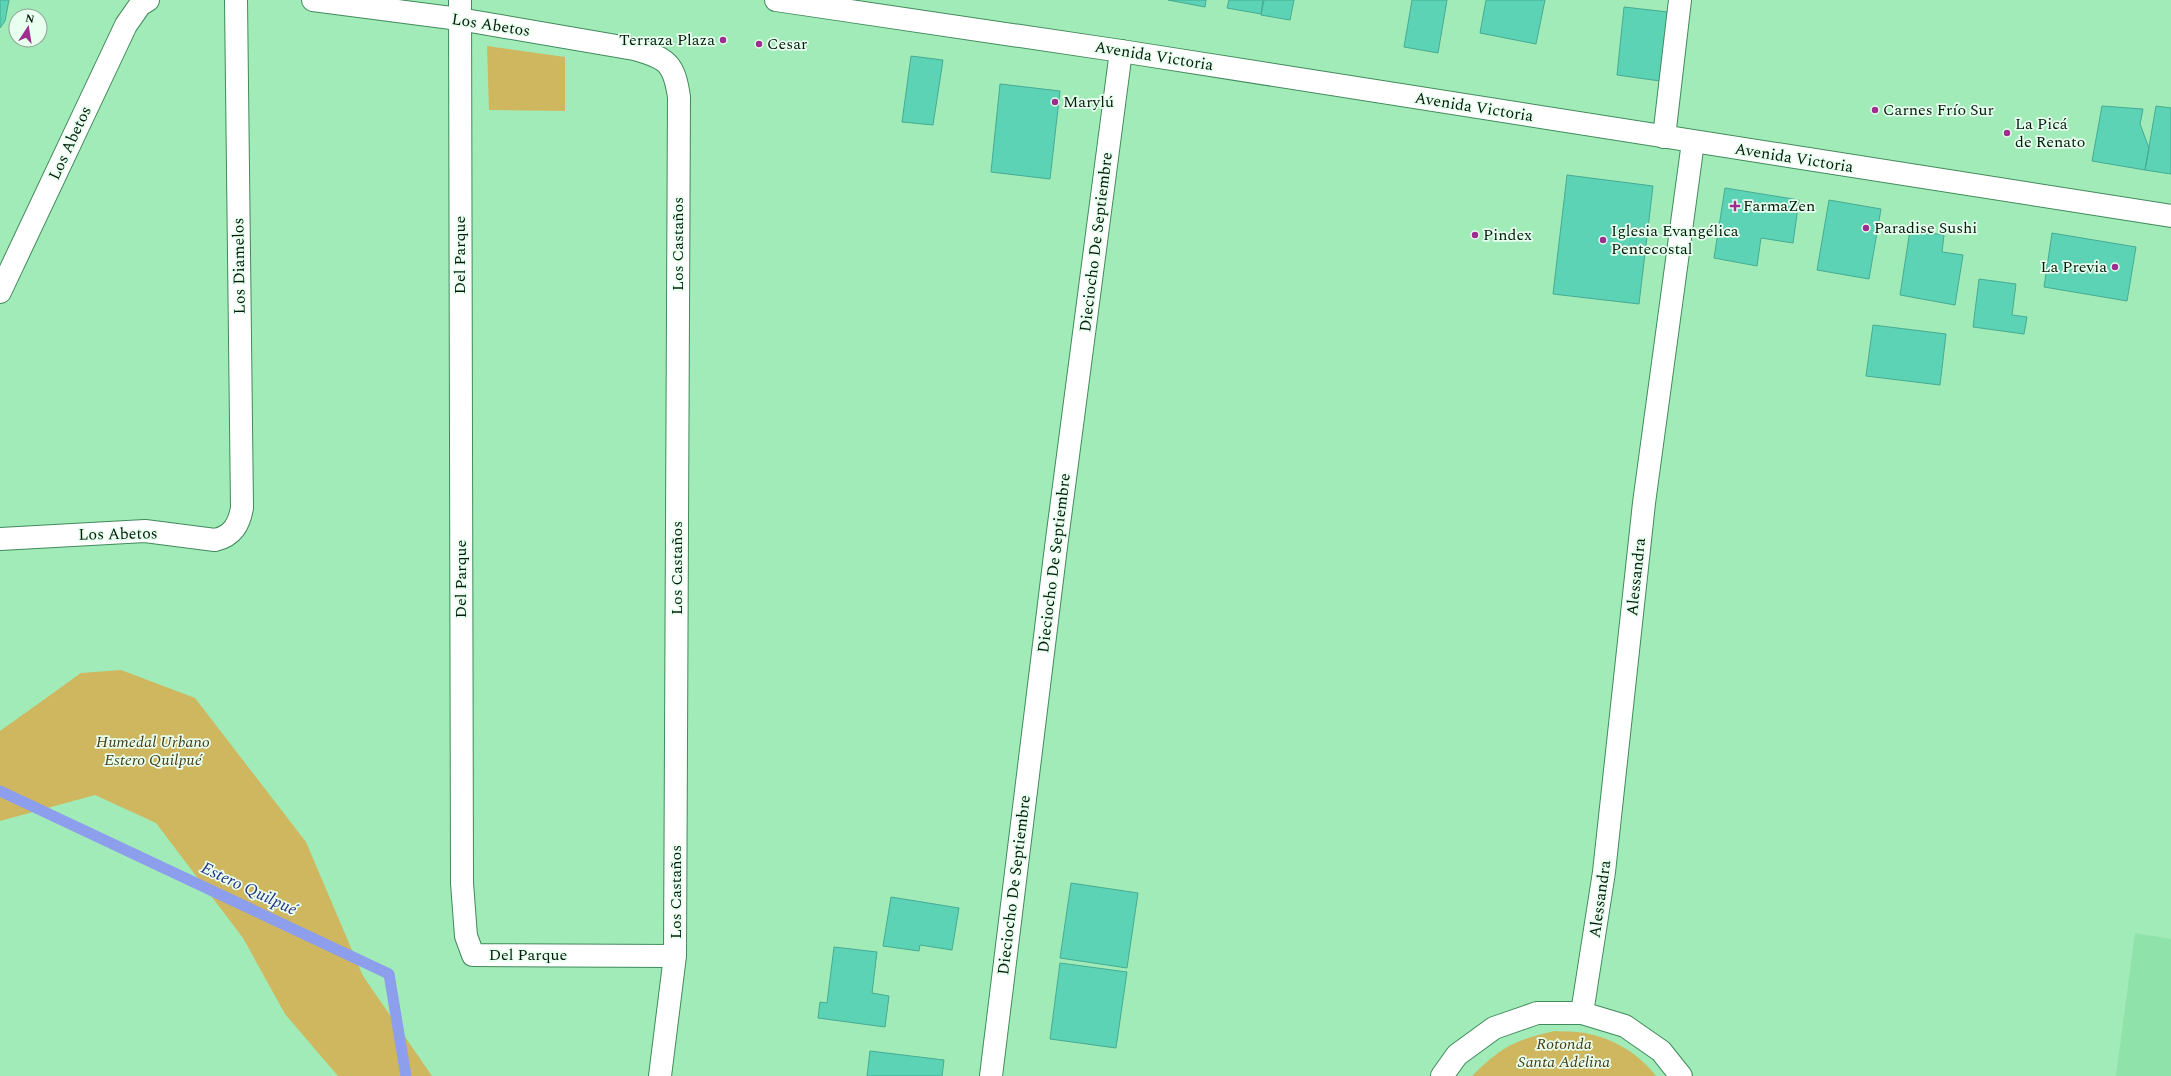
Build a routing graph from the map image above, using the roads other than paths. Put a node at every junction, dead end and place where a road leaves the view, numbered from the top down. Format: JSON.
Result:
{"nodes":[{"id":1,"x":148,"y":0,"type":"edge"},
{"id":2,"x":236,"y":0,"type":"edge"},
{"id":3,"x":313,"y":0,"type":"edge"},
{"id":4,"x":777,"y":0,"type":"edge"},
{"id":5,"x":1680,"y":0,"type":"edge"},
{"id":6,"x":459,"y":9,"type":"edge"},
{"id":7,"x":1121,"y":51,"type":"junction"},
{"id":8,"x":666,"y":61,"type":"joint"},
{"id":9,"x":1664,"y":137,"type":"junction"},
{"id":10,"x":1693,"y":142,"type":"junction"},
{"id":11,"x":2171,"y":216,"type":"edge"},
{"id":12,"x":0,"y":292,"type":"edge"},
{"id":13,"x":233,"y":531,"type":"joint"},
{"id":14,"x":0,"y":539,"type":"edge"},
{"id":15,"x":675,"y":956,"type":"junction"},
{"id":16,"x":1582,"y":1013,"type":"junction"},
{"id":17,"x":660,"y":1076,"type":"edge"},
{"id":18,"x":994,"y":1076,"type":"edge"},
{"id":19,"x":1442,"y":1076,"type":"edge"},
{"id":20,"x":1681,"y":1076,"type":"edge"}],
"edges":[{"from":1,"to":12,"type":"street","name":"Los Abetos"},
{"from":2,"to":13,"type":"street","name":"Los Diamelos"},
{"from":3,"to":6,"type":"street","name":"Los Abetos"},
{"from":4,"to":7,"type":"street","name":"Avenida Victoria"},
{"from":5,"to":9,"type":"street"},
{"from":6,"to":8,"type":"street","name":"Los Abetos"},
{"from":6,"to":15,"type":"street","name":"Del Parque"},
{"from":7,"to":9,"type":"street","name":"Avenida Victoria"},
{"from":7,"to":18,"type":"street","name":"Dieciocho De Septiembre"},
{"from":8,"to":15,"type":"street","name":"Los Castaños"},
{"from":9,"to":10,"type":"street","name":"Avenida Victoria"},
{"from":10,"to":11,"type":"street","name":"Avenida Victoria"},
{"from":10,"to":16,"type":"street","name":"Alessandra"},
{"from":13,"to":14,"type":"street","name":"Los Abetos"},
{"from":15,"to":17,"type":"street","name":"Los Castaños"},
{"from":16,"to":19,"type":"street"},
{"from":16,"to":20,"type":"street"}]}
